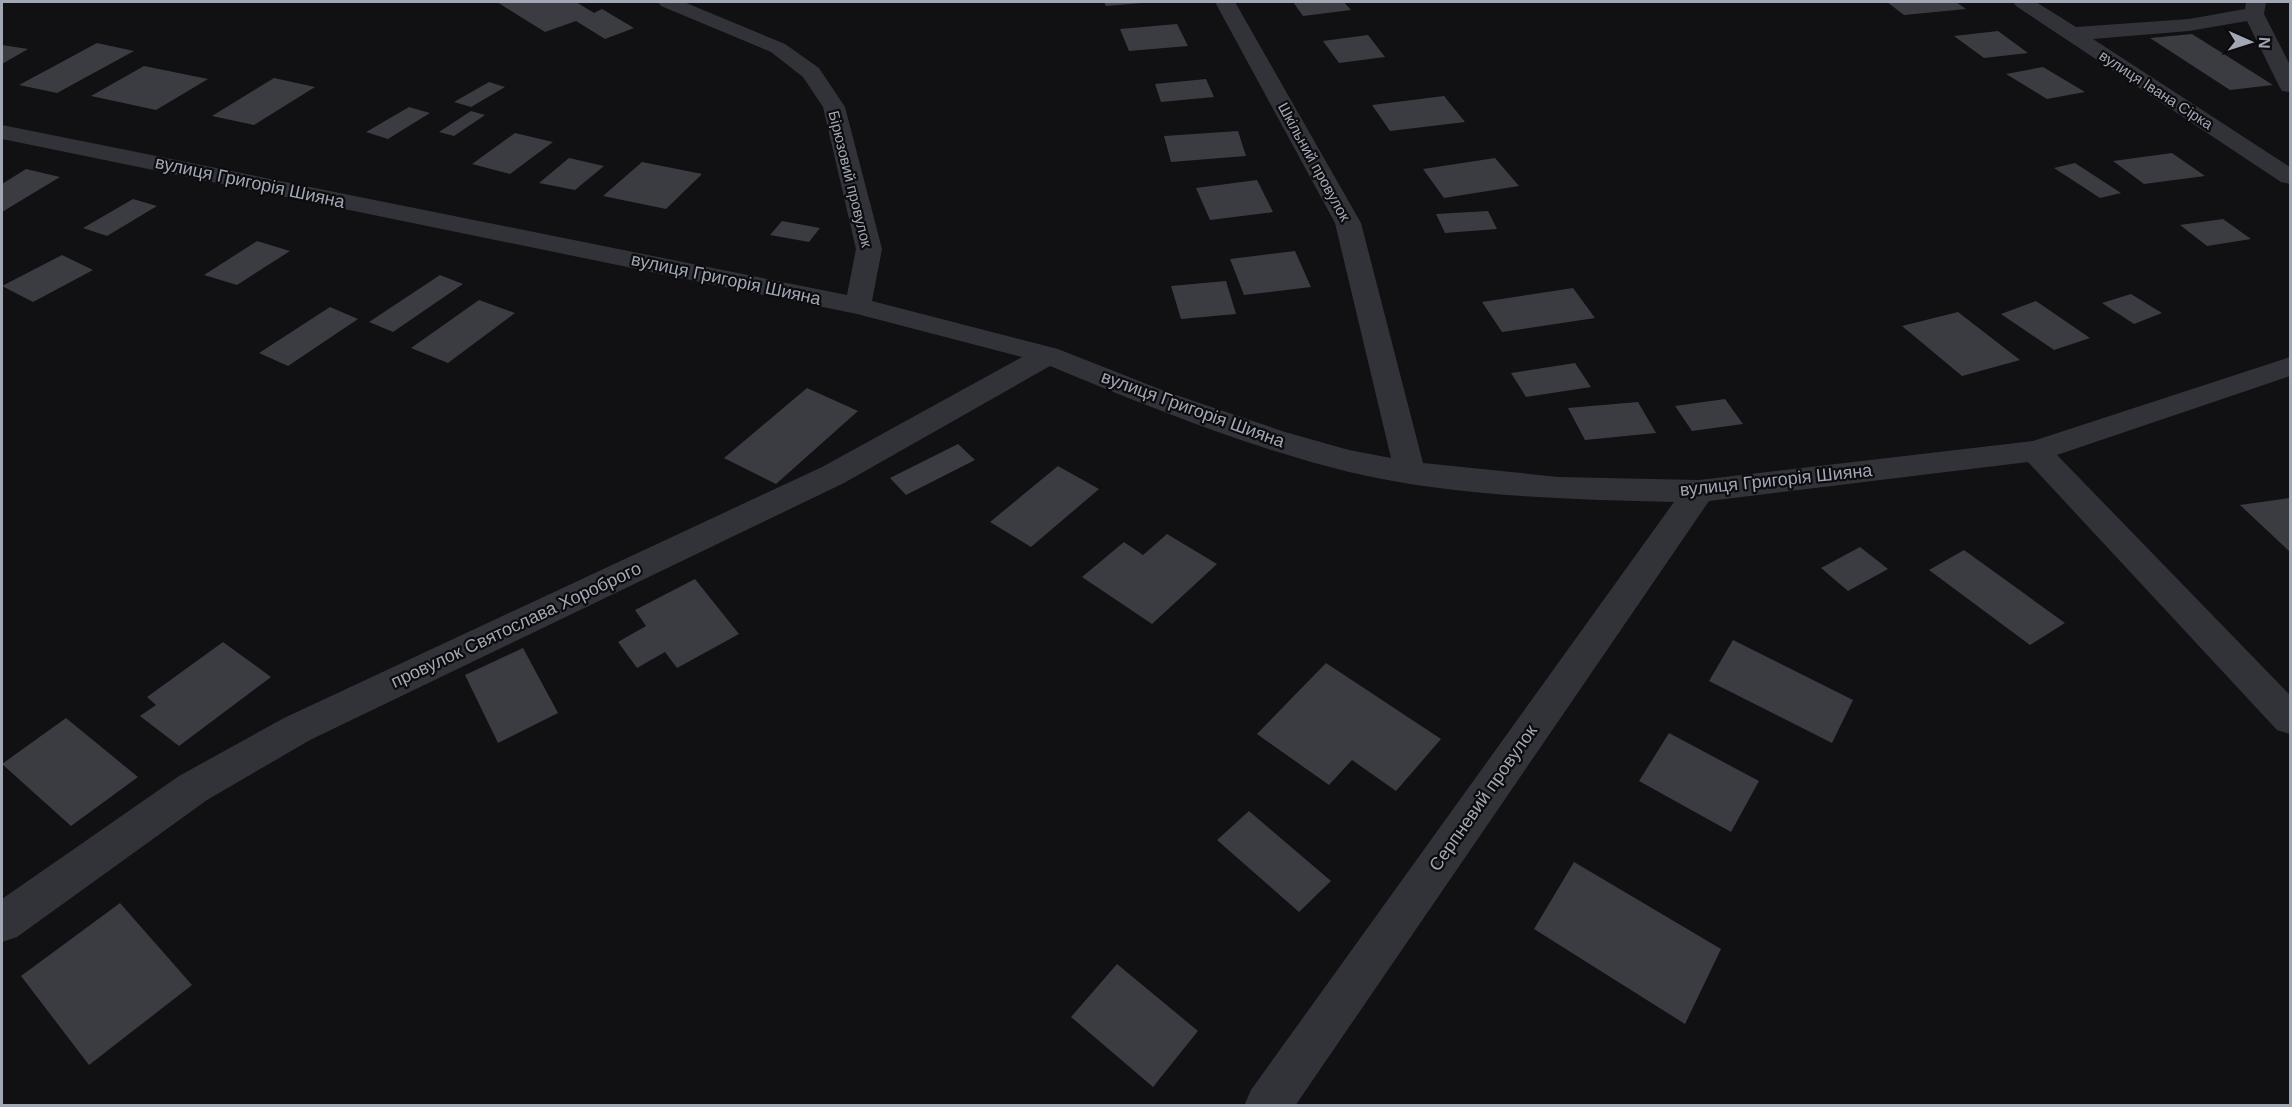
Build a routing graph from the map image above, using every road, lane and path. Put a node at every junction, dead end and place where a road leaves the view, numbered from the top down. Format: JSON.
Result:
{"nodes":[{"id":1,"x":668,"y":2,"type":"edge"},
{"id":2,"x":1225,"y":2,"type":"edge"},
{"id":3,"x":2023,"y":2,"type":"edge"},
{"id":4,"x":2255,"y":8,"type":"edge"},
{"id":5,"x":2072,"y":34,"type":"junction"},
{"id":6,"x":2290,"y":86,"type":"edge"},
{"id":7,"x":2,"y":132,"type":"edge"},
{"id":8,"x":2290,"y":177,"type":"edge"},
{"id":9,"x":858,"y":306,"type":"junction"},
{"id":10,"x":1048,"y":355,"type":"junction"},
{"id":11,"x":2290,"y":366,"type":"edge"},
{"id":12,"x":2035,"y":451,"type":"junction"},
{"id":13,"x":1410,"y":473,"type":"junction"},
{"id":14,"x":1699,"y":491,"type":"junction"},
{"id":15,"x":2290,"y":719,"type":"edge"},
{"id":16,"x":2,"y":923,"type":"edge"},
{"id":17,"x":1267,"y":1106,"type":"edge"}],
"edges":[{"from":1,"to":9,"type":"street","name":"Бірюзовий провулок"},
{"from":2,"to":13,"type":"street","name":"Шкільний провулок"},
{"from":3,"to":5,"type":"street","name":"вулиця Івана Сірка"},
{"from":4,"to":5,"type":"street"},
{"from":4,"to":6,"type":"street"},
{"from":5,"to":8,"type":"street","name":"вулиця Івана Сірка"},
{"from":7,"to":9,"type":"street","name":"вулиця Григорія Шияна"},
{"from":9,"to":10,"type":"street","name":"вулиця Григорія Шияна"},
{"from":10,"to":13,"type":"street","name":"вулиця Григорія Шияна"},
{"from":10,"to":16,"type":"street","name":"провулок Святослава Хороброго"},
{"from":11,"to":12,"type":"street","name":"вулиця Григорія Шияна"},
{"from":12,"to":14,"type":"street","name":"вулиця Григорія Шияна"},
{"from":12,"to":15,"type":"street"},
{"from":13,"to":14,"type":"street","name":"вулиця Григорія Шияна"},
{"from":14,"to":17,"type":"street","name":"Серпневий провулок"}]}
